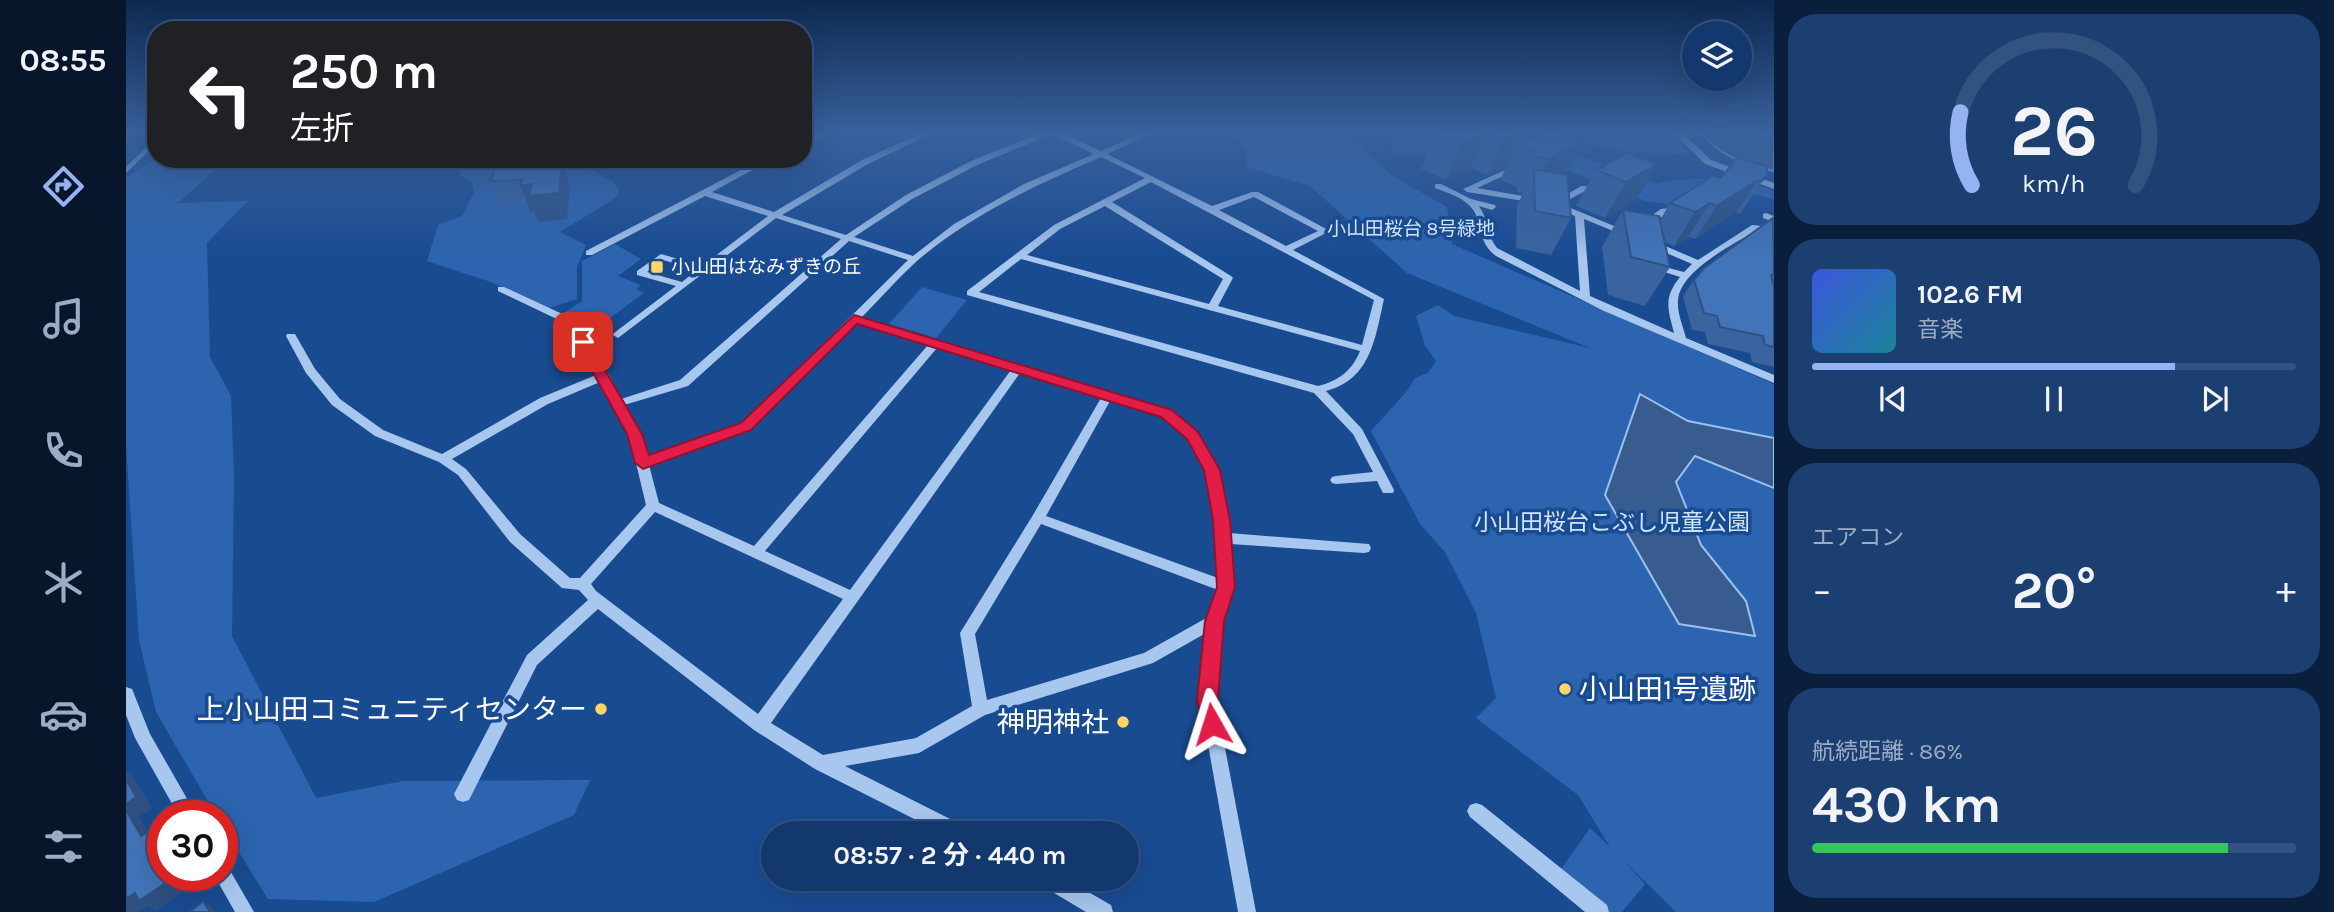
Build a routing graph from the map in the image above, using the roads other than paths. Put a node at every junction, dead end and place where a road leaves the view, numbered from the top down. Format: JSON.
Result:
{"nodes":[{"id":1,"x":744,"y":174,"type":"edge"},
{"id":2,"x":845,"y":174,"type":"edge"},
{"id":3,"x":954,"y":174,"type":"edge"},
{"id":4,"x":1058,"y":174,"type":"edge"},
{"id":5,"x":1143,"y":174,"type":"edge"},
{"id":6,"x":1503,"y":174,"type":"edge"},
{"id":7,"x":1740,"y":174,"type":"edge"},
{"id":8,"x":1152,"y":178,"type":"junction"},
{"id":9,"x":1438,"y":186,"type":"dead end"},
{"id":10,"x":1774,"y":186,"type":"edge"},
{"id":11,"x":1591,"y":189,"type":"dead end"},
{"id":12,"x":708,"y":194,"type":"junction"},
{"id":13,"x":1464,"y":194,"type":"junction"},
{"id":14,"x":1105,"y":202,"type":"junction"},
{"id":15,"x":1555,"y":204,"type":"junction"},
{"id":16,"x":1492,"y":207,"type":"dead end"},
{"id":17,"x":1210,"y":210,"type":"junction"},
{"id":18,"x":1670,"y":211,"type":"edge"},
{"id":19,"x":1579,"y":214,"type":"junction"},
{"id":20,"x":775,"y":215,"type":"junction"},
{"id":21,"x":1774,"y":230,"type":"edge"},
{"id":22,"x":1628,"y":234,"type":"junction"},
{"id":23,"x":847,"y":238,"type":"junction"},
{"id":24,"x":1285,"y":250,"type":"junction"},
{"id":25,"x":589,"y":253,"type":"dead end"},
{"id":26,"x":1018,"y":255,"type":"junction"},
{"id":27,"x":914,"y":259,"type":"junction"},
{"id":28,"x":1700,"y":264,"type":"junction"},
{"id":29,"x":1657,"y":268,"type":"edge"},
{"id":30,"x":703,"y":269,"type":"junction"},
{"id":31,"x":1685,"y":275,"type":"junction"},
{"id":32,"x":683,"y":285,"type":"junction"},
{"id":33,"x":501,"y":289,"type":"dead end"},
{"id":34,"x":1585,"y":298,"type":"junction"},
{"id":35,"x":1212,"y":307,"type":"junction"},
{"id":36,"x":854,"y":319,"type":"junction"},
{"id":37,"x":618,"y":335,"type":"dead end"},
{"id":38,"x":290,"y":336,"type":"dead end"},
{"id":39,"x":1682,"y":340,"type":"junction"},
{"id":40,"x":936,"y":342,"type":"junction"},
{"id":41,"x":1365,"y":349,"type":"junction"},
{"id":42,"x":1019,"y":367,"type":"junction"},
{"id":43,"x":604,"y":376,"type":"junction"},
{"id":44,"x":1774,"y":379,"type":"edge"},
{"id":45,"x":1318,"y":390,"type":"junction"},
{"id":46,"x":1108,"y":396,"type":"junction"},
{"id":47,"x":619,"y":403,"type":"junction"},
{"id":48,"x":443,"y":459,"type":"junction"},
{"id":49,"x":643,"y":463,"type":"junction"},
{"id":50,"x":1381,"y":476,"type":"junction"},
{"id":51,"x":1336,"y":480,"type":"dead end"},
{"id":52,"x":1388,"y":490,"type":"dead end"},
{"id":53,"x":653,"y":506,"type":"junction"},
{"id":54,"x":1038,"y":518,"type":"junction"},
{"id":55,"x":1223,"y":538,"type":"junction"},
{"id":56,"x":1364,"y":548,"type":"dead end"},
{"id":57,"x":756,"y":553,"type":"junction"},
{"id":58,"x":583,"y":584,"type":"junction"},
{"id":59,"x":1226,"y":587,"type":"junction"},
{"id":60,"x":852,"y":597,"type":"junction"},
{"id":61,"x":598,"y":600,"type":"junction"},
{"id":62,"x":1214,"y":621,"type":"junction"},
{"id":63,"x":126,"y":694,"type":"edge"},
{"id":64,"x":981,"y":709,"type":"junction"},
{"id":65,"x":760,"y":724,"type":"junction"},
{"id":66,"x":821,"y":763,"type":"junction"},
{"id":67,"x":463,"y":794,"type":"dead end"},
{"id":68,"x":180,"y":800,"type":"edge"},
{"id":69,"x":1476,"y":811,"type":"dead end"},
{"id":70,"x":936,"y":821,"type":"edge"},
{"id":71,"x":233,"y":891,"type":"edge"},
{"id":72,"x":1068,"y":891,"type":"edge"},
{"id":73,"x":245,"y":912,"type":"edge"},
{"id":74,"x":1104,"y":912,"type":"edge"},
{"id":75,"x":1247,"y":912,"type":"edge"},
{"id":76,"x":1600,"y":912,"type":"edge"}],
"edges":[{"from":1,"to":12,"type":"street"},
{"from":2,"to":20,"type":"street"},
{"from":3,"to":23,"type":"street"},
{"from":4,"to":27,"type":"street"},
{"from":5,"to":8,"type":"street"},
{"from":6,"to":13,"type":"street"},
{"from":7,"to":10,"type":"street"},
{"from":8,"to":14,"type":"street"},
{"from":8,"to":17,"type":"street"},
{"from":9,"to":13,"type":"street"},
{"from":11,"to":15,"type":"street"},
{"from":12,"to":20,"type":"street"},
{"from":12,"to":25,"type":"street"},
{"from":13,"to":15,"type":"street"},
{"from":13,"to":16,"type":"street"},
{"from":13,"to":34,"type":"street"},
{"from":14,"to":26,"type":"street"},
{"from":14,"to":35,"type":"street"},
{"from":15,"to":19,"type":"street"},
{"from":17,"to":24,"type":"street"},
{"from":17,"to":24,"type":"street"},
{"from":18,"to":22,"type":"street"},
{"from":19,"to":22,"type":"street"},
{"from":19,"to":34,"type":"street"},
{"from":20,"to":23,"type":"street"},
{"from":20,"to":30,"type":"street"},
{"from":21,"to":28,"type":"street"},
{"from":22,"to":28,"type":"street"},
{"from":23,"to":27,"type":"street"},
{"from":23,"to":47,"type":"street"},
{"from":24,"to":41,"type":"street"},
{"from":26,"to":35,"type":"street"},
{"from":26,"to":45,"type":"street"},
{"from":27,"to":36,"type":"street"},
{"from":28,"to":31,"type":"street"},
{"from":29,"to":31,"type":"street"},
{"from":30,"to":32,"type":"street"},
{"from":30,"to":32,"type":"street"},
{"from":31,"to":39,"type":"street"},
{"from":32,"to":37,"type":"street"},
{"from":33,"to":43,"type":"street"},
{"from":34,"to":39,"type":"street"},
{"from":35,"to":41,"type":"street"},
{"from":36,"to":40,"type":"street"},
{"from":36,"to":49,"type":"street"},
{"from":38,"to":48,"type":"street"},
{"from":39,"to":44,"type":"street"},
{"from":40,"to":42,"type":"street"},
{"from":40,"to":57,"type":"street"},
{"from":41,"to":45,"type":"street"},
{"from":42,"to":46,"type":"street"},
{"from":42,"to":60,"type":"street"},
{"from":43,"to":47,"type":"street"},
{"from":43,"to":48,"type":"street"},
{"from":45,"to":50,"type":"street"},
{"from":46,"to":54,"type":"street"},
{"from":46,"to":55,"type":"street"},
{"from":47,"to":49,"type":"street"},
{"from":48,"to":58,"type":"street"},
{"from":49,"to":53,"type":"street"},
{"from":50,"to":51,"type":"street"},
{"from":50,"to":52,"type":"street"},
{"from":53,"to":57,"type":"street"},
{"from":53,"to":58,"type":"street"},
{"from":54,"to":59,"type":"street"},
{"from":54,"to":64,"type":"street"},
{"from":55,"to":56,"type":"street"},
{"from":55,"to":59,"type":"street"},
{"from":57,"to":60,"type":"street"},
{"from":58,"to":61,"type":"street"},
{"from":59,"to":62,"type":"street"},
{"from":60,"to":65,"type":"street"},
{"from":61,"to":65,"type":"street"},
{"from":61,"to":67,"type":"street"},
{"from":62,"to":64,"type":"street"},
{"from":62,"to":75,"type":"street"},
{"from":63,"to":68,"type":"street"},
{"from":64,"to":66,"type":"street"},
{"from":65,"to":66,"type":"street"},
{"from":66,"to":70,"type":"street"},
{"from":69,"to":76,"type":"street"},
{"from":71,"to":73,"type":"street"},
{"from":72,"to":74,"type":"street"}]}
